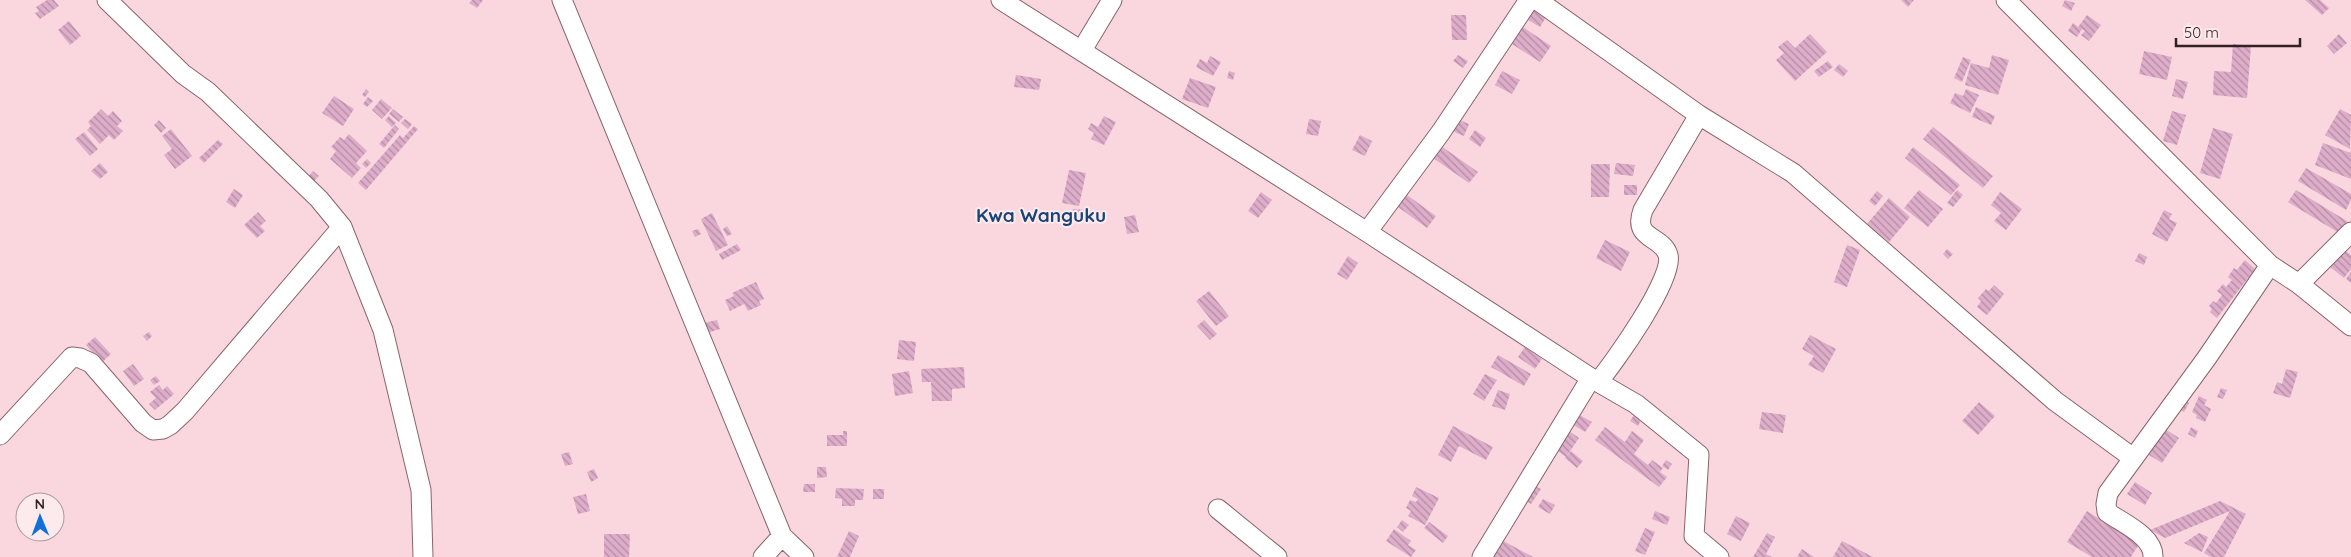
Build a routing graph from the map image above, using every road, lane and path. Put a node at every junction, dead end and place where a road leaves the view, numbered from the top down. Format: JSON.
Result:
{"nodes":[{"id":1,"x":107,"y":0,"type":"edge"},
{"id":2,"x":562,"y":0,"type":"edge"},
{"id":3,"x":1001,"y":0,"type":"edge"},
{"id":4,"x":1112,"y":0,"type":"edge"},
{"id":5,"x":1529,"y":0,"type":"edge"},
{"id":6,"x":1537,"y":0,"type":"edge"},
{"id":7,"x":2006,"y":0,"type":"edge"},
{"id":8,"x":1082,"y":50,"type":"junction"},
{"id":9,"x":1699,"y":115,"type":"junction"},
{"id":10,"x":342,"y":226,"type":"junction"},
{"id":11,"x":1367,"y":232,"type":"junction"},
{"id":12,"x":2351,"y":232,"type":"edge"},
{"id":13,"x":2270,"y":265,"type":"junction"},
{"id":14,"x":2299,"y":284,"type":"junction"},
{"id":15,"x":2351,"y":326,"type":"edge"},
{"id":16,"x":1594,"y":380,"type":"junction"},
{"id":17,"x":0,"y":435,"type":"edge"},
{"id":18,"x":2133,"y":458,"type":"junction"},
{"id":19,"x":1218,"y":509,"type":"dead end"},
{"id":20,"x":782,"y":536,"type":"junction"},
{"id":21,"x":423,"y":557,"type":"edge"},
{"id":22,"x":763,"y":557,"type":"edge"},
{"id":23,"x":804,"y":557,"type":"edge"},
{"id":24,"x":1277,"y":557,"type":"edge"},
{"id":25,"x":1482,"y":557,"type":"edge"},
{"id":26,"x":1719,"y":557,"type":"edge"},
{"id":27,"x":2153,"y":557,"type":"edge"}],
"edges":[{"from":1,"to":10,"type":"street"},
{"from":2,"to":20,"type":"street"},
{"from":3,"to":8,"type":"street"},
{"from":4,"to":8,"type":"street"},
{"from":5,"to":11,"type":"street"},
{"from":6,"to":9,"type":"street"},
{"from":7,"to":13,"type":"street"},
{"from":8,"to":11,"type":"street"},
{"from":9,"to":16,"type":"street"},
{"from":9,"to":18,"type":"street"},
{"from":10,"to":17,"type":"street"},
{"from":10,"to":21,"type":"street"},
{"from":11,"to":16,"type":"street"},
{"from":12,"to":14,"type":"street"},
{"from":13,"to":14,"type":"street"},
{"from":13,"to":18,"type":"street"},
{"from":14,"to":15,"type":"street"},
{"from":16,"to":25,"type":"street"},
{"from":16,"to":26,"type":"street"},
{"from":18,"to":27,"type":"street"},
{"from":19,"to":24,"type":"street"},
{"from":20,"to":22,"type":"street"},
{"from":20,"to":23,"type":"street"}]}
